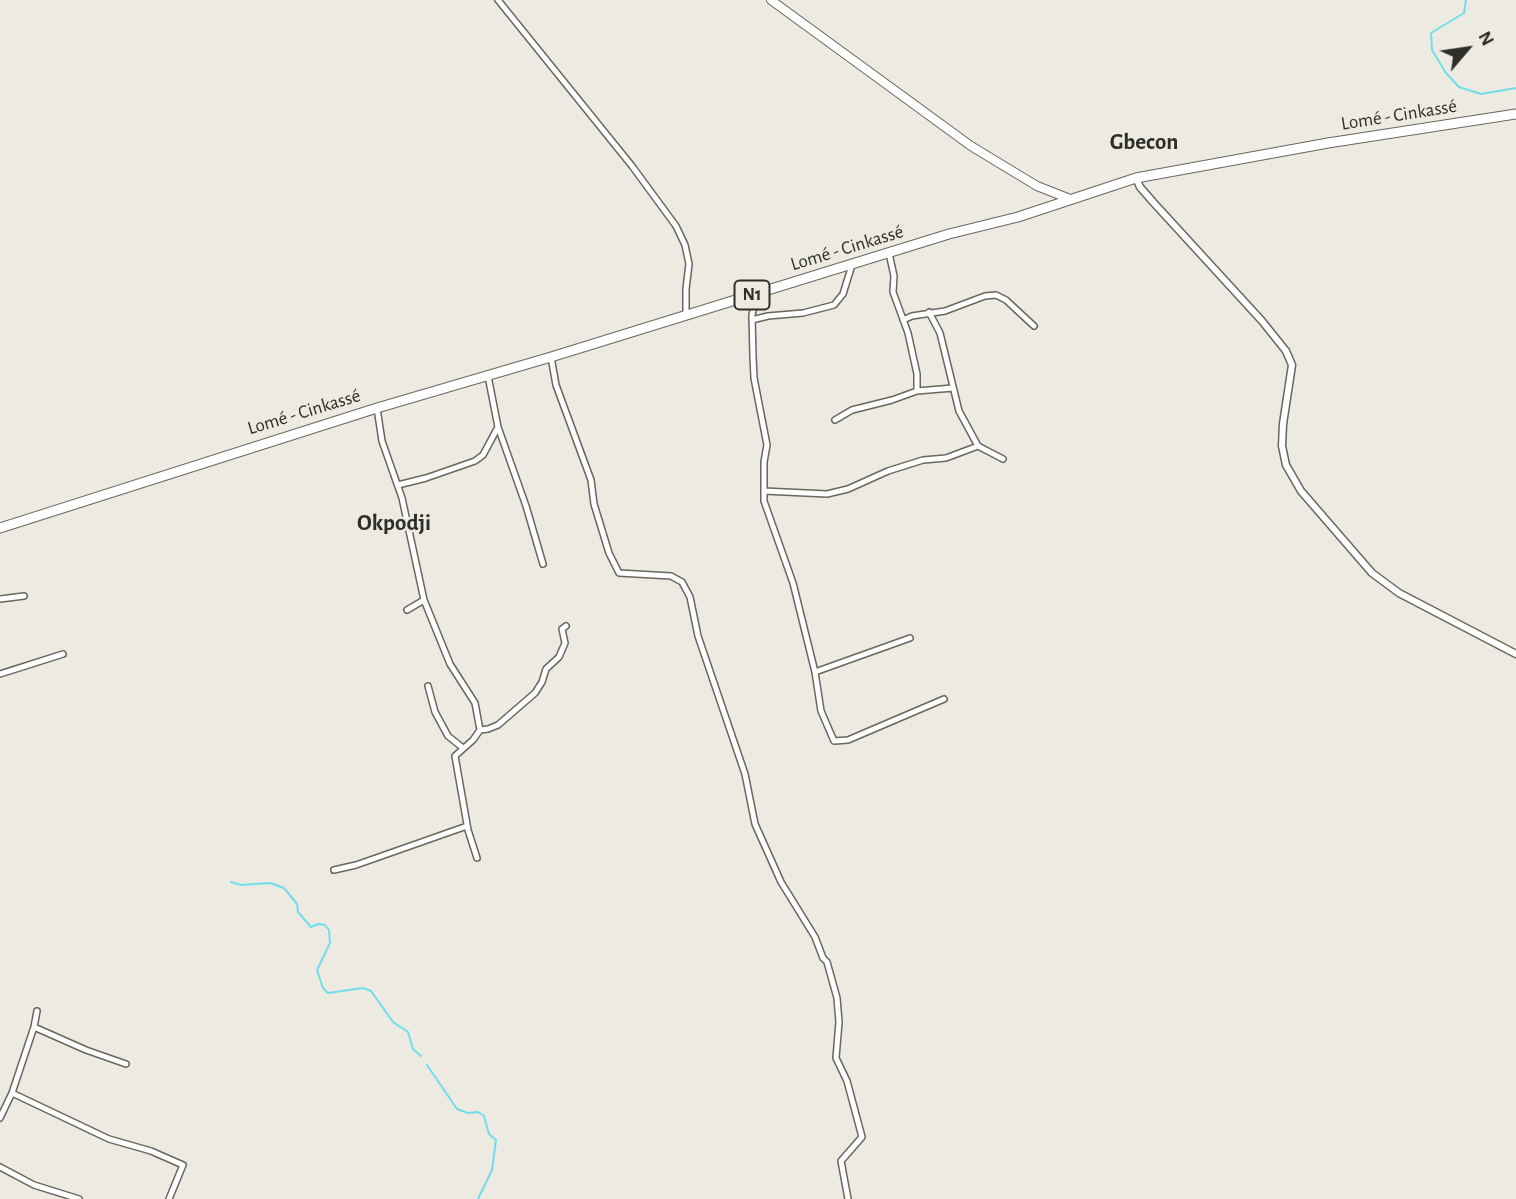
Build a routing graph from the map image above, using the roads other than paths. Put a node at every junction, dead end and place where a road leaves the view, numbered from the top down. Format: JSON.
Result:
{"nodes":[{"id":1,"x":498,"y":0,"type":"edge"},
{"id":2,"x":771,"y":0,"type":"edge"},
{"id":3,"x":1516,"y":114,"type":"edge"},
{"id":4,"x":1136,"y":178,"type":"junction"},
{"id":5,"x":1070,"y":199,"type":"junction"},
{"id":6,"x":889,"y":253,"type":"junction"},
{"id":7,"x":852,"y":265,"type":"junction"},
{"id":8,"x":757,"y":294,"type":"junction"},
{"id":9,"x":929,"y":312,"type":"junction"},
{"id":10,"x":686,"y":316,"type":"junction"},
{"id":11,"x":752,"y":320,"type":"junction"},
{"id":12,"x":902,"y":320,"type":"junction"},
{"id":13,"x":1034,"y":326,"type":"dead end"},
{"id":14,"x":551,"y":357,"type":"junction"},
{"id":15,"x":488,"y":376,"type":"junction"},
{"id":16,"x":953,"y":388,"type":"junction"},
{"id":17,"x":917,"y":391,"type":"junction"},
{"id":18,"x":377,"y":408,"type":"junction"},
{"id":19,"x":835,"y":420,"type":"dead end"},
{"id":20,"x":498,"y":427,"type":"junction"},
{"id":21,"x":978,"y":446,"type":"junction"},
{"id":22,"x":1003,"y":459,"type":"dead end"},
{"id":23,"x":398,"y":485,"type":"junction"},
{"id":24,"x":764,"y":491,"type":"junction"},
{"id":25,"x":0,"y":528,"type":"edge"},
{"id":26,"x":543,"y":564,"type":"dead end"},
{"id":27,"x":24,"y":596,"type":"dead end"},
{"id":28,"x":0,"y":599,"type":"edge"},
{"id":29,"x":424,"y":600,"type":"junction"},
{"id":30,"x":407,"y":611,"type":"dead end"},
{"id":31,"x":566,"y":626,"type":"dead end"},
{"id":32,"x":910,"y":638,"type":"dead end"},
{"id":33,"x":63,"y":654,"type":"dead end"},
{"id":34,"x":1516,"y":654,"type":"edge"},
{"id":35,"x":816,"y":672,"type":"junction"},
{"id":36,"x":0,"y":674,"type":"edge"},
{"id":37,"x":428,"y":686,"type":"dead end"},
{"id":38,"x":944,"y":699,"type":"dead end"},
{"id":39,"x":480,"y":730,"type":"junction"},
{"id":40,"x":463,"y":748,"type":"junction"},
{"id":41,"x":467,"y":825,"type":"junction"},
{"id":42,"x":477,"y":858,"type":"dead end"},
{"id":43,"x":334,"y":870,"type":"dead end"},
{"id":44,"x":37,"y":1011,"type":"dead end"},
{"id":45,"x":34,"y":1027,"type":"junction"},
{"id":46,"x":126,"y":1065,"type":"dead end"},
{"id":47,"x":12,"y":1093,"type":"junction"},
{"id":48,"x":0,"y":1118,"type":"edge"},
{"id":49,"x":0,"y":1167,"type":"edge"},
{"id":50,"x":79,"y":1199,"type":"edge"},
{"id":51,"x":169,"y":1199,"type":"edge"},
{"id":52,"x":848,"y":1199,"type":"edge"}],
"edges":[{"from":1,"to":10,"type":"street"},
{"from":2,"to":5,"type":"main road"},
{"from":3,"to":4,"type":"highway","name":"Lomé - Cinkassé","number":"N1"},
{"from":4,"to":5,"type":"highway","name":"Lomé - Cinkassé","number":"N1"},
{"from":4,"to":34,"type":"street"},
{"from":5,"to":6,"type":"highway","name":"Lomé - Cinkassé","number":"N1"},
{"from":6,"to":7,"type":"highway","name":"Lomé - Cinkassé","number":"N1"},
{"from":6,"to":12,"type":"street"},
{"from":7,"to":8,"type":"highway","name":"Lomé - Cinkassé","number":"N1"},
{"from":7,"to":11,"type":"street"},
{"from":8,"to":10,"type":"highway","name":"Lomé - Cinkassé","number":"N1"},
{"from":8,"to":11,"type":"street"},
{"from":9,"to":12,"type":"street"},
{"from":9,"to":13,"type":"street"},
{"from":9,"to":16,"type":"street"},
{"from":10,"to":14,"type":"highway","name":"Lomé - Cinkassé","number":"N1"},
{"from":11,"to":24,"type":"street"},
{"from":12,"to":17,"type":"street"},
{"from":14,"to":15,"type":"highway","name":"Lomé - Cinkassé","number":"N1"},
{"from":14,"to":52,"type":"street"},
{"from":15,"to":18,"type":"highway","name":"Lomé - Cinkassé","number":"N1"},
{"from":15,"to":20,"type":"street"},
{"from":16,"to":17,"type":"street"},
{"from":16,"to":21,"type":"street"},
{"from":17,"to":19,"type":"street"},
{"from":18,"to":23,"type":"street"},
{"from":18,"to":25,"type":"highway","name":"Lomé - Cinkassé","number":"N1"},
{"from":20,"to":23,"type":"street"},
{"from":20,"to":26,"type":"street"},
{"from":21,"to":22,"type":"street"},
{"from":21,"to":24,"type":"street"},
{"from":23,"to":29,"type":"street"},
{"from":24,"to":35,"type":"street"},
{"from":27,"to":28,"type":"street"},
{"from":29,"to":30,"type":"street"},
{"from":29,"to":39,"type":"street"},
{"from":31,"to":39,"type":"street"},
{"from":32,"to":35,"type":"street"},
{"from":33,"to":36,"type":"street"},
{"from":35,"to":38,"type":"street"},
{"from":37,"to":40,"type":"street"},
{"from":39,"to":40,"type":"street"},
{"from":40,"to":41,"type":"street"},
{"from":41,"to":42,"type":"street"},
{"from":41,"to":43,"type":"street"},
{"from":44,"to":45,"type":"street"},
{"from":45,"to":46,"type":"street"},
{"from":45,"to":47,"type":"street"},
{"from":47,"to":48,"type":"street"},
{"from":47,"to":51,"type":"street"},
{"from":49,"to":50,"type":"street"}]}
